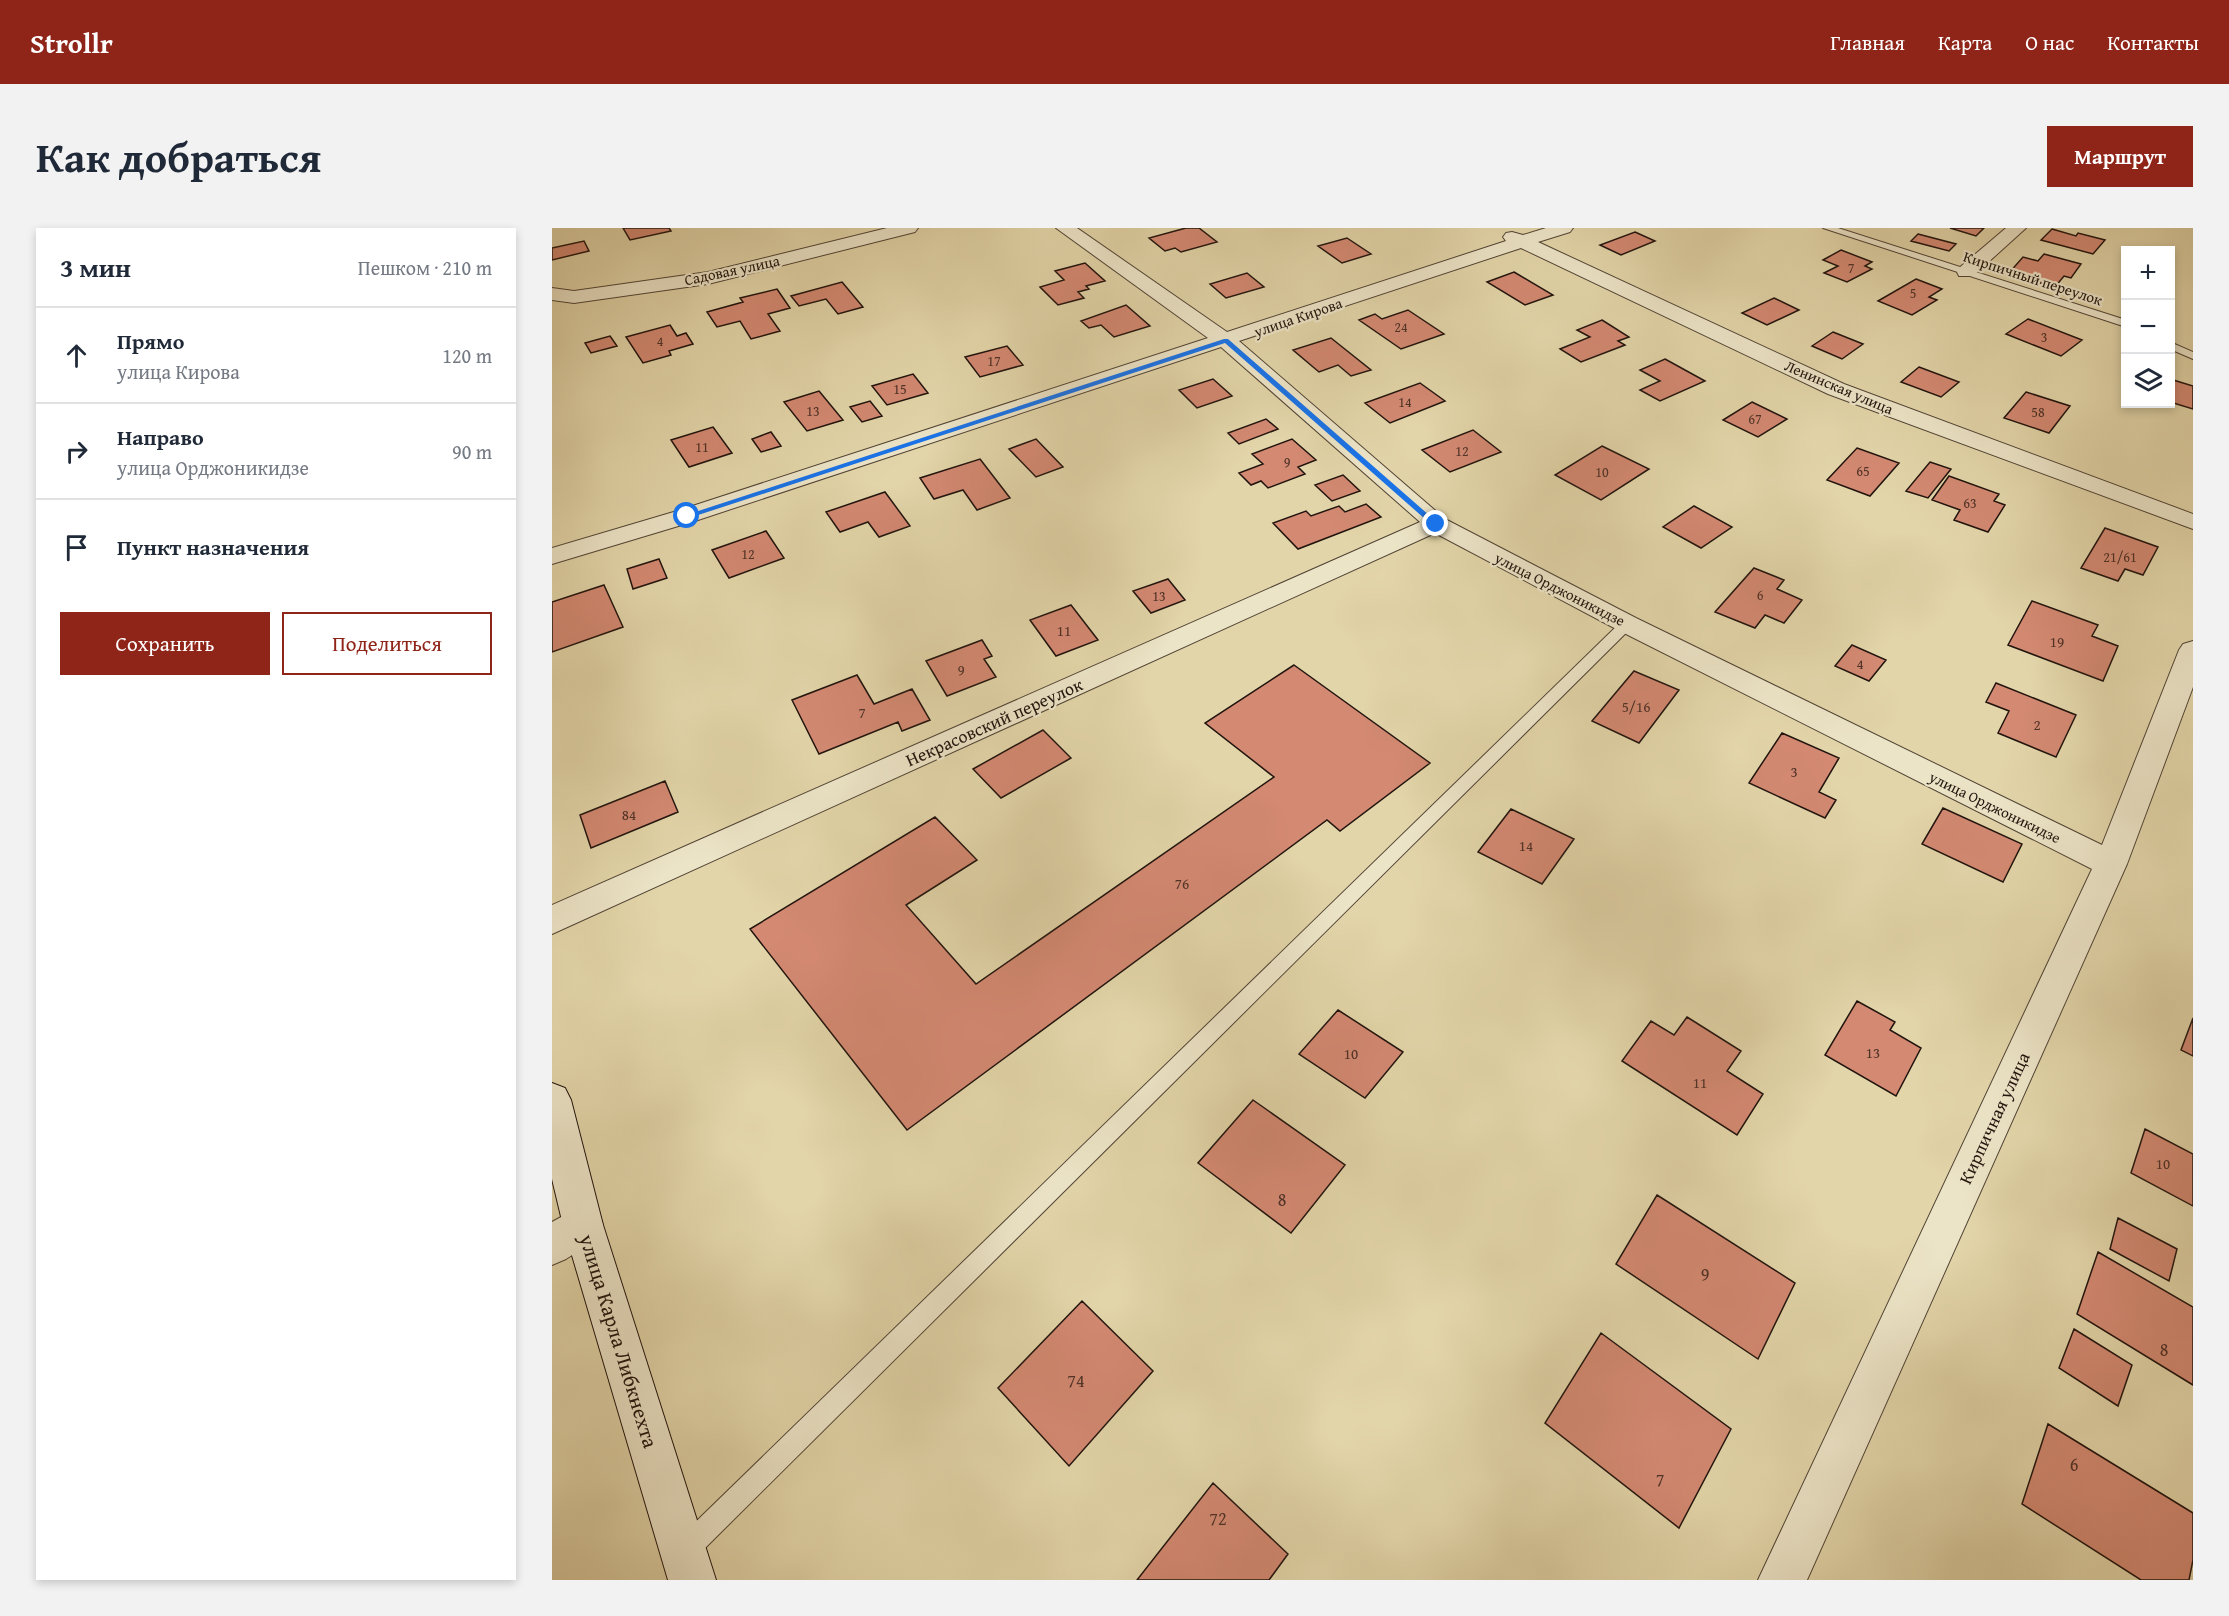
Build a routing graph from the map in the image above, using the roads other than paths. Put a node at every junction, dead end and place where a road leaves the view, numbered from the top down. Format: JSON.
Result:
{"nodes":[{"id":1,"x":909,"y":228,"type":"edge"},
{"id":2,"x":1065,"y":228,"type":"edge"},
{"id":3,"x":1496,"y":228,"type":"edge"},
{"id":4,"x":1564,"y":228,"type":"edge"},
{"id":5,"x":1828,"y":228,"type":"edge"},
{"id":6,"x":2017,"y":228,"type":"edge"},
{"id":7,"x":1521,"y":242,"type":"junction"},
{"id":8,"x":1966,"y":272,"type":"junction"},
{"id":9,"x":552,"y":294,"type":"edge"},
{"id":10,"x":2121,"y":322,"type":"edge"},
{"id":11,"x":1226,"y":341,"type":"junction"},
{"id":12,"x":2175,"y":347,"type":"edge"},
{"id":13,"x":2193,"y":356,"type":"edge"},
{"id":14,"x":2193,"y":522,"type":"edge"},
{"id":15,"x":1436,"y":524,"type":"junction"},
{"id":16,"x":552,"y":556,"type":"edge"},
{"id":17,"x":1628,"y":624,"type":"junction"},
{"id":18,"x":2193,"y":650,"type":"edge"},
{"id":19,"x":2111,"y":864,"type":"junction"},
{"id":20,"x":552,"y":920,"type":"edge"},
{"id":21,"x":552,"y":1100,"type":"edge"},
{"id":22,"x":568,"y":1235,"type":"edge"},
{"id":23,"x":688,"y":1566,"type":"edge"},
{"id":24,"x":1782,"y":1580,"type":"edge"}],
"edges":[{"from":1,"to":9,"type":"street","name":"Садовая улица"},
{"from":2,"to":11,"type":"street","name":"улица Орджоникидзе"},
{"from":3,"to":7,"type":"street","name":"Ленинская улица"},
{"from":4,"to":7,"type":"street","name":"улица Кирова"},
{"from":5,"to":8,"type":"lane","name":"Кирпичный переулок"},
{"from":6,"to":8,"type":"street"},
{"from":7,"to":11,"type":"street","name":"улица Кирова"},
{"from":7,"to":14,"type":"street","name":"Ленинская улица"},
{"from":8,"to":10,"type":"lane","name":"Кирпичный переулок"},
{"from":11,"to":15,"type":"street","name":"улица Орджоникидзе"},
{"from":11,"to":16,"type":"street","name":"улица Кирова"},
{"from":12,"to":13,"type":"lane"},
{"from":15,"to":17,"type":"street","name":"улица Орджоникидзе"},
{"from":15,"to":20,"type":"street","name":"Некрасовский переулок"},
{"from":17,"to":19,"type":"street","name":"улица Орджоникидзе"},
{"from":17,"to":23,"type":"lane"},
{"from":18,"to":19,"type":"street","name":"Кирпичная улица"},
{"from":19,"to":24,"type":"street","name":"Кирпичная улица"},
{"from":21,"to":22,"type":"street","name":"улица Карла Либкнехта"},
{"from":22,"to":23,"type":"street","name":"улица Карла Либкнехта"}]}
